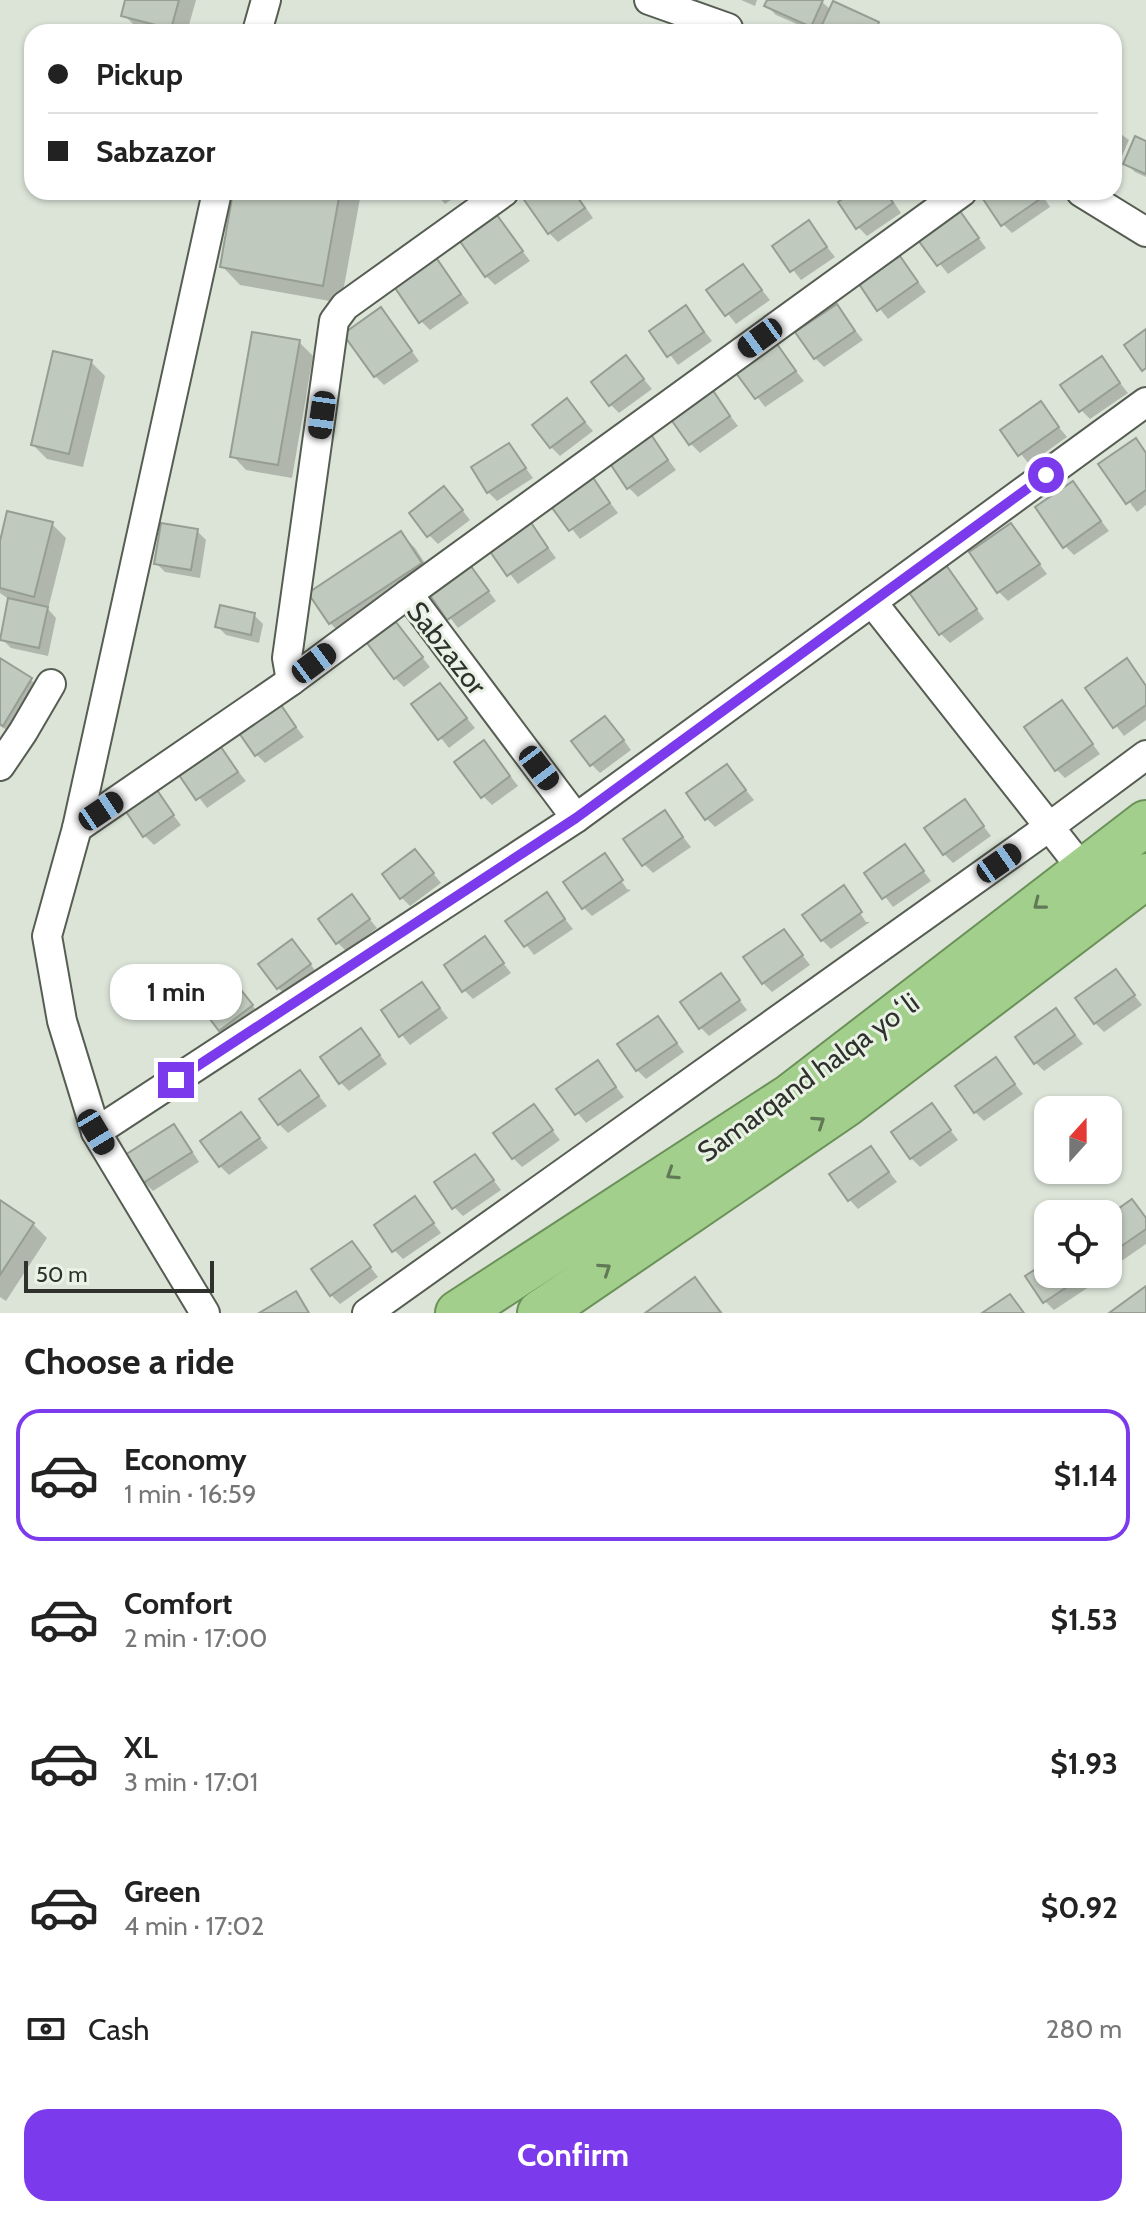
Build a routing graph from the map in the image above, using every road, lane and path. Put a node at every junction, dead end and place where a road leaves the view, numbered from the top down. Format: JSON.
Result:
{"nodes":[{"id":1,"x":266,"y":0,"type":"edge"},
{"id":2,"x":649,"y":0,"type":"edge"},
{"id":3,"x":259,"y":24,"type":"edge"},
{"id":4,"x":709,"y":24,"type":"edge"},
{"id":5,"x":215,"y":200,"type":"edge"},
{"id":6,"x":493,"y":200,"type":"edge"},
{"id":7,"x":951,"y":200,"type":"edge"},
{"id":8,"x":1094,"y":200,"type":"edge"},
{"id":9,"x":1146,"y":232,"type":"edge"},
{"id":10,"x":1146,"y":402,"type":"edge"},
{"id":11,"x":408,"y":594,"type":"junction"},
{"id":12,"x":872,"y":602,"type":"junction"},
{"id":13,"x":291,"y":681,"type":"junction"},
{"id":14,"x":51,"y":684,"type":"dead end"},
{"id":15,"x":1146,"y":755,"type":"edge"},
{"id":16,"x":0,"y":766,"type":"edge"},
{"id":17,"x":576,"y":818,"type":"junction"},
{"id":18,"x":1146,"y":823,"type":"edge"},
{"id":19,"x":1049,"y":827,"type":"junction"},
{"id":20,"x":77,"y":828,"type":"junction"},
{"id":21,"x":1084,"y":871,"type":"junction"},
{"id":22,"x":1146,"y":876,"type":"edge"},
{"id":23,"x":96,"y":1132,"type":"junction"},
{"id":24,"x":205,"y":1313,"type":"edge"},
{"id":25,"x":367,"y":1313,"type":"edge"},
{"id":26,"x":458,"y":1313,"type":"edge"},
{"id":27,"x":540,"y":1313,"type":"edge"}],
"edges":[{"from":1,"to":3,"type":"street"},
{"from":2,"to":4,"type":"street"},
{"from":5,"to":20,"type":"street"},
{"from":6,"to":13,"type":"street"},
{"from":7,"to":11,"type":"street"},
{"from":8,"to":9,"type":"street"},
{"from":10,"to":12,"type":"street"},
{"from":11,"to":13,"type":"street","name":"Sabzazor"},
{"from":11,"to":17,"type":"street","name":"Sabzazor"},
{"from":12,"to":17,"type":"street"},
{"from":12,"to":19,"type":"street"},
{"from":13,"to":20,"type":"street","name":"Sabzazor"},
{"from":14,"to":16,"type":"street"},
{"from":15,"to":19,"type":"street"},
{"from":17,"to":23,"type":"street"},
{"from":18,"to":21,"type":"highway","name":"Samarqand halqa yoʻli"},
{"from":19,"to":21,"type":"street"},
{"from":19,"to":25,"type":"street"},
{"from":20,"to":23,"type":"street"},
{"from":21,"to":26,"type":"highway","name":"Samarqand halqa yoʻli","one_way":true},
{"from":27,"to":22,"type":"highway","name":"Samarqand halqa yoʻli","one_way":true},
{"from":23,"to":24,"type":"street"}]}
